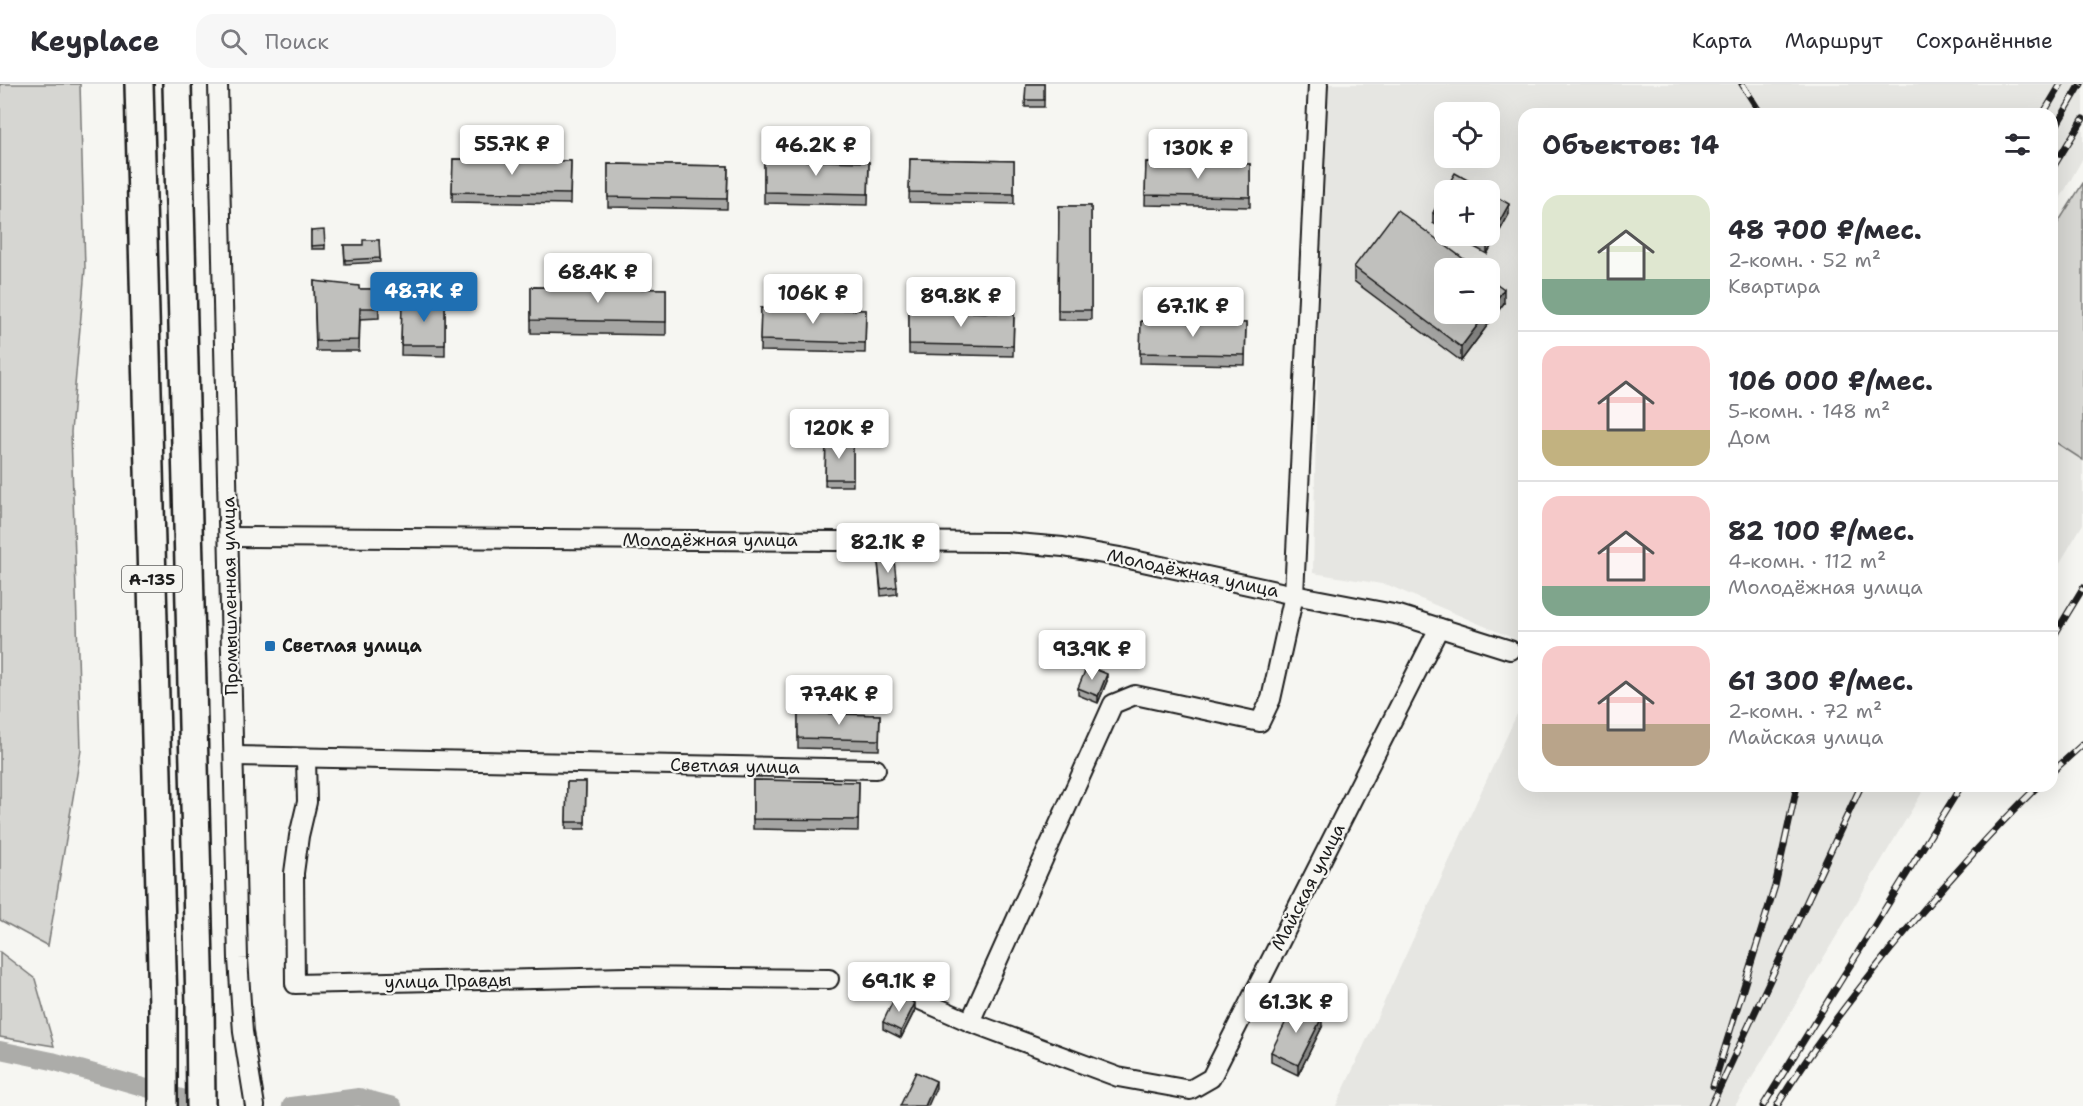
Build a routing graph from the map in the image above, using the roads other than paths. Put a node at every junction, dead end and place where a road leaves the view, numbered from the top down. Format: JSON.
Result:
{"nodes":[{"id":1,"x":139,"y":84,"type":"edge"},
{"id":2,"x":177,"y":84,"type":"edge"},
{"id":3,"x":218,"y":84,"type":"edge"},
{"id":4,"x":1318,"y":84,"type":"edge"},
{"id":5,"x":229,"y":537,"type":"junction"},
{"id":6,"x":1293,"y":595,"type":"junction"},
{"id":7,"x":1439,"y":628,"type":"junction"},
{"id":8,"x":1509,"y":650,"type":"dead end"},
{"id":9,"x":234,"y":756,"type":"junction"},
{"id":10,"x":306,"y":758,"type":"junction"},
{"id":11,"x":876,"y":769,"type":"dead end"},
{"id":12,"x":870,"y":978,"type":"dead end"},
{"id":13,"x":829,"y":979,"type":"dead end"},
{"id":14,"x":970,"y":1022,"type":"junction"},
{"id":15,"x":163,"y":1106,"type":"edge"},
{"id":16,"x":201,"y":1106,"type":"edge"},
{"id":17,"x":255,"y":1106,"type":"edge"}],
"edges":[{"from":1,"to":15,"type":"highway","number":"А-135"},
{"from":2,"to":16,"type":"highway","number":"А-135"},
{"from":3,"to":5,"type":"street","name":"Промышленная улица"},
{"from":4,"to":6,"type":"street"},
{"from":5,"to":6,"type":"street","name":"Молодёжная улица"},
{"from":5,"to":9,"type":"street","name":"Промышленная улица"},
{"from":6,"to":7,"type":"street","name":"Молодёжная улица"},
{"from":6,"to":14,"type":"street"},
{"from":7,"to":8,"type":"street","name":"Молодёжная улица"},
{"from":7,"to":14,"type":"street","name":"Майская улица"},
{"from":9,"to":10,"type":"street","name":"Светлая улица"},
{"from":9,"to":17,"type":"street","name":"Промышленная улица"},
{"from":10,"to":11,"type":"street","name":"Светлая улица"},
{"from":10,"to":13,"type":"street","name":"улица Правды"},
{"from":12,"to":14,"type":"street","name":"Майская улица"}]}
